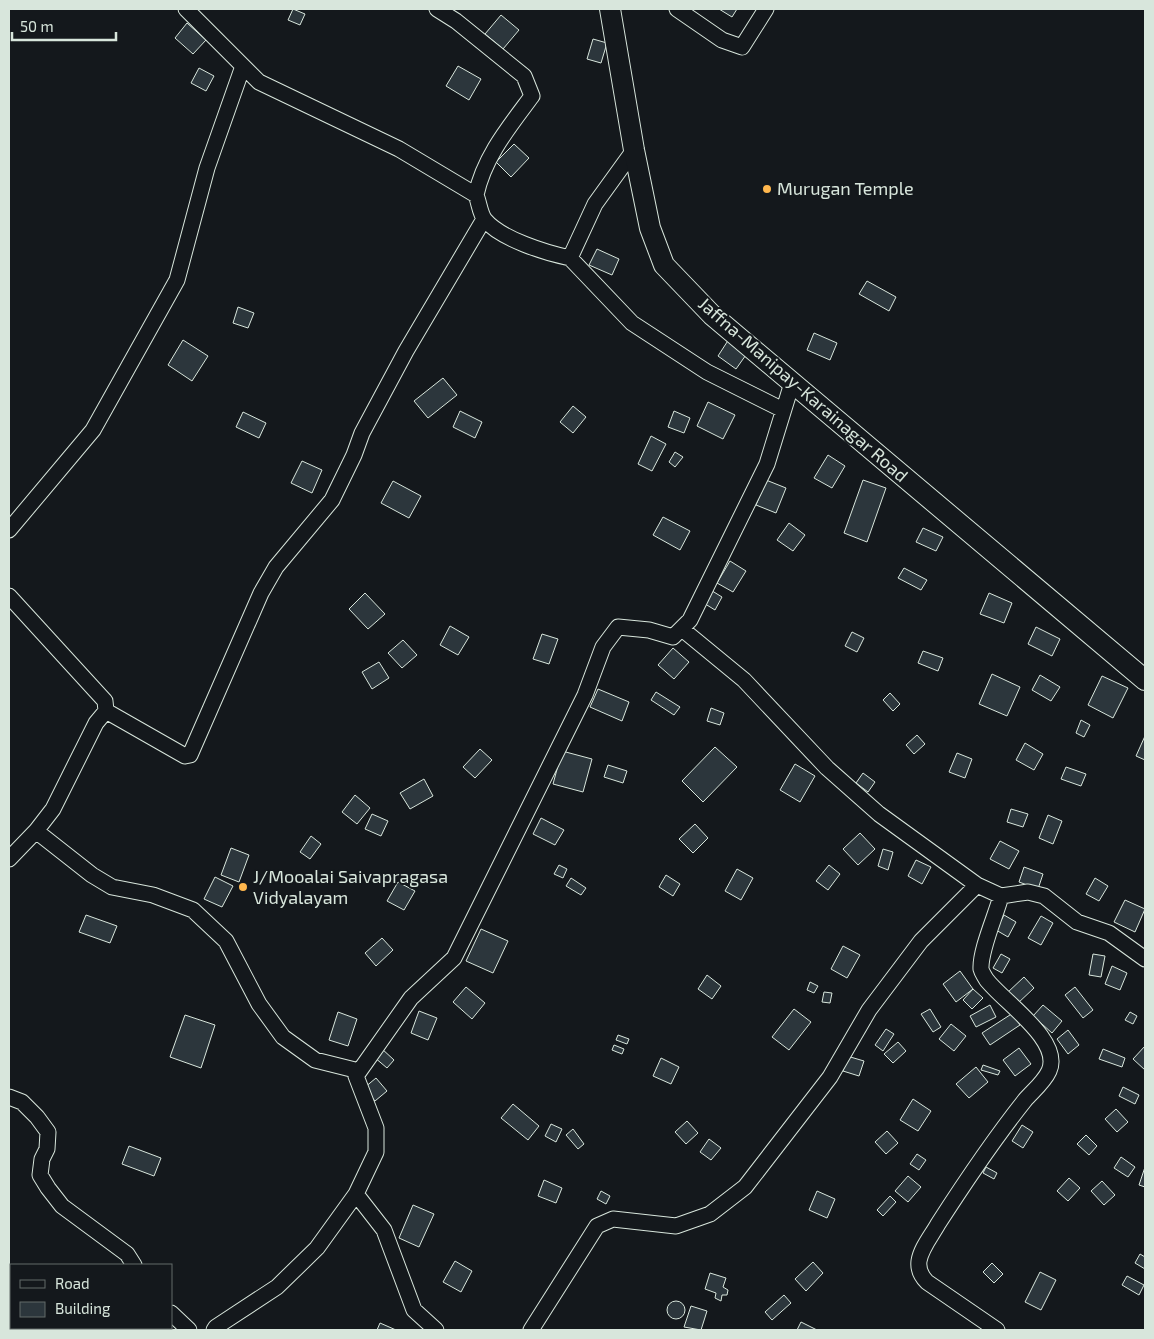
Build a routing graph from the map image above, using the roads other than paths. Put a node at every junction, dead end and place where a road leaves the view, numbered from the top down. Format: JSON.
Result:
{"nodes":[{"id":1,"x":186,"y":9,"type":"edge"},
{"id":2,"x":437,"y":9,"type":"edge"},
{"id":3,"x":610,"y":9,"type":"edge"},
{"id":4,"x":677,"y":9,"type":"edge"},
{"id":5,"x":766,"y":9,"type":"edge"},
{"id":6,"x":243,"y":66,"type":"junction"},
{"id":7,"x":634,"y":150,"type":"junction"},
{"id":8,"x":476,"y":195,"type":"junction"},
{"id":9,"x":484,"y":219,"type":"junction"},
{"id":10,"x":570,"y":258,"type":"junction"},
{"id":11,"x":792,"y":383,"type":"junction"},
{"id":12,"x":783,"y":410,"type":"junction"},
{"id":13,"x":9,"y":530,"type":"edge"},
{"id":14,"x":9,"y":596,"type":"edge"},
{"id":15,"x":682,"y":629,"type":"junction"},
{"id":16,"x":1145,"y":680,"type":"edge"},
{"id":17,"x":106,"y":710,"type":"junction"},
{"id":18,"x":36,"y":831,"type":"junction"},
{"id":19,"x":9,"y":859,"type":"edge"},
{"id":20,"x":977,"y":885,"type":"junction"},
{"id":21,"x":1001,"y":896,"type":"junction"},
{"id":22,"x":1145,"y":959,"type":"edge"},
{"id":23,"x":360,"y":1071,"type":"junction"},
{"id":24,"x":9,"y":1097,"type":"edge"},
{"id":25,"x":356,"y":1194,"type":"junction"},
{"id":26,"x":133,"y":1264,"type":"edge"},
{"id":27,"x":172,"y":1314,"type":"edge"},
{"id":28,"x":189,"y":1330,"type":"edge"},
{"id":29,"x":214,"y":1330,"type":"edge"},
{"id":30,"x":436,"y":1330,"type":"edge"},
{"id":31,"x":531,"y":1330,"type":"edge"},
{"id":32,"x":997,"y":1330,"type":"edge"}],
"edges":[{"from":1,"to":6,"type":"street"},
{"from":2,"to":8,"type":"street"},
{"from":3,"to":7,"type":"main road","name":"Jaffna-Manipay-Karainagar Road"},
{"from":4,"to":5,"type":"street"},
{"from":6,"to":8,"type":"street"},
{"from":6,"to":13,"type":"street"},
{"from":7,"to":10,"type":"street"},
{"from":7,"to":11,"type":"main road","name":"Jaffna-Manipay-Karainagar Road"},
{"from":8,"to":9,"type":"street"},
{"from":9,"to":10,"type":"street"},
{"from":9,"to":17,"type":"street"},
{"from":10,"to":12,"type":"street"},
{"from":11,"to":12,"type":"street"},
{"from":11,"to":16,"type":"main road","name":"Jaffna-Manipay-Karainagar Road"},
{"from":12,"to":15,"type":"street"},
{"from":14,"to":17,"type":"street"},
{"from":15,"to":20,"type":"street"},
{"from":15,"to":23,"type":"street"},
{"from":17,"to":18,"type":"street"},
{"from":18,"to":19,"type":"street"},
{"from":18,"to":23,"type":"street"},
{"from":20,"to":21,"type":"street"},
{"from":20,"to":31,"type":"street"},
{"from":21,"to":22,"type":"street"},
{"from":21,"to":32,"type":"street"},
{"from":23,"to":25,"type":"street"},
{"from":24,"to":26,"type":"street"},
{"from":25,"to":29,"type":"street"},
{"from":25,"to":30,"type":"street"},
{"from":27,"to":28,"type":"street"}]}
